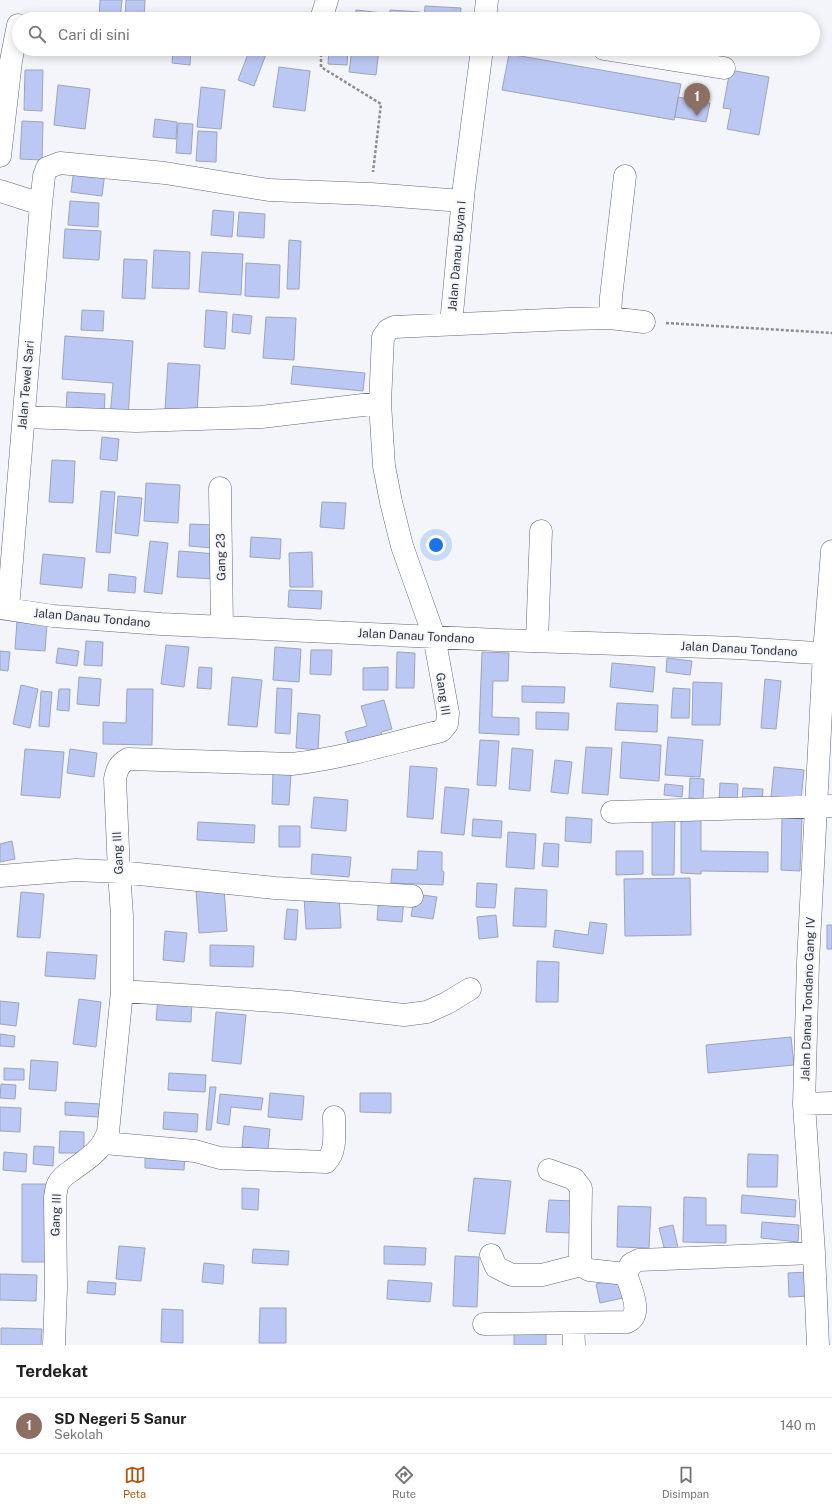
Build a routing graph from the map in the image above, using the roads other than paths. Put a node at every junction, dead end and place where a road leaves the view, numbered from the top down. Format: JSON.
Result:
{"nodes":[{"id":1,"x":487,"y":0,"type":"edge"},
{"id":2,"x":486,"y":12,"type":"edge"},
{"id":3,"x":12,"y":56,"type":"edge"},
{"id":4,"x":481,"y":56,"type":"edge"},
{"id":5,"x":648,"y":56,"type":"edge"},
{"id":6,"x":724,"y":68,"type":"dead end"},
{"id":7,"x":0,"y":156,"type":"edge"},
{"id":8,"x":626,"y":176,"type":"dead end"},
{"id":9,"x":0,"y":191,"type":"edge"},
{"id":10,"x":462,"y":201,"type":"junction"},
{"id":11,"x":41,"y":204,"type":"junction"},
{"id":12,"x":610,"y":318,"type":"junction"},
{"id":13,"x":644,"y":322,"type":"road end"},
{"id":14,"x":451,"y":324,"type":"junction"},
{"id":15,"x":380,"y":403,"type":"junction"},
{"id":16,"x":24,"y":417,"type":"junction"},
{"id":17,"x":220,"y":488,"type":"dead end"},
{"id":18,"x":541,"y":531,"type":"dead end"},
{"id":19,"x":832,"y":551,"type":"edge"},
{"id":20,"x":4,"y":608,"type":"edge"},
{"id":21,"x":222,"y":627,"type":"junction"},
{"id":22,"x":434,"y":636,"type":"junction"},
{"id":23,"x":537,"y":641,"type":"junction"},
{"id":24,"x":828,"y":653,"type":"edge"},
{"id":25,"x":824,"y":806,"type":"edge"},
{"id":26,"x":612,"y":812,"type":"dead end"},
{"id":27,"x":119,"y":872,"type":"junction"},
{"id":28,"x":0,"y":876,"type":"edge"},
{"id":29,"x":412,"y":896,"type":"dead end"},
{"id":30,"x":470,"y":989,"type":"dead end"},
{"id":31,"x":122,"y":991,"type":"junction"},
{"id":32,"x":832,"y":1103,"type":"edge"},
{"id":33,"x":804,"y":1104,"type":"junction"},
{"id":34,"x":334,"y":1117,"type":"dead end"},
{"id":35,"x":104,"y":1143,"type":"junction"},
{"id":36,"x":549,"y":1170,"type":"dead end"},
{"id":37,"x":814,"y":1253,"type":"junction"},
{"id":38,"x":491,"y":1255,"type":"dead end"},
{"id":39,"x":582,"y":1265,"type":"junction"},
{"id":40,"x":626,"y":1274,"type":"junction"},
{"id":41,"x":573,"y":1323,"type":"junction"},
{"id":42,"x":484,"y":1324,"type":"dead end"},
{"id":43,"x":54,"y":1345,"type":"edge"},
{"id":44,"x":574,"y":1345,"type":"edge"},
{"id":45,"x":818,"y":1345,"type":"edge"}],
"edges":[{"from":1,"to":2,"type":"street"},
{"from":3,"to":7,"type":"street"},
{"from":4,"to":10,"type":"street","name":"Jalan Danau Buyan I"},
{"from":5,"to":6,"type":"street"},
{"from":8,"to":12,"type":"street"},
{"from":9,"to":11,"type":"street"},
{"from":10,"to":11,"type":"street","name":"Jalan Tewel Sari"},
{"from":10,"to":14,"type":"street","name":"Jalan Danau Buyan I"},
{"from":11,"to":16,"type":"street","name":"Jalan Tewel Sari"},
{"from":12,"to":13,"type":"street"},
{"from":12,"to":14,"type":"street"},
{"from":14,"to":15,"type":"street","name":"Jalan Danau Buyan I"},
{"from":15,"to":16,"type":"street"},
{"from":15,"to":22,"type":"street","name":"Jalan Danau Buyan I"},
{"from":16,"to":20,"type":"street","name":"Jalan Tewel Sari"},
{"from":17,"to":21,"type":"street","name":"Gang 23"},
{"from":18,"to":23,"type":"street"},
{"from":19,"to":24,"type":"street","name":"Jalan Danau Tondano Gang IV"},
{"from":20,"to":21,"type":"street","name":"Jalan Danau Tondano"},
{"from":21,"to":22,"type":"street","name":"Jalan Danau Tondano"},
{"from":22,"to":23,"type":"street","name":"Jalan Danau Tondano"},
{"from":22,"to":27,"type":"street","name":"Gang III"},
{"from":23,"to":24,"type":"street","name":"Jalan Danau Tondano"},
{"from":24,"to":25,"type":"street","name":"Jalan Danau Tondano Gang IV"},
{"from":25,"to":26,"type":"street"},
{"from":25,"to":33,"type":"street","name":"Jalan Danau Tondano Gang IV"},
{"from":27,"to":28,"type":"street"},
{"from":27,"to":29,"type":"street"},
{"from":27,"to":31,"type":"street","name":"Gang III"},
{"from":30,"to":31,"type":"street"},
{"from":31,"to":35,"type":"street","name":"Gang III"},
{"from":32,"to":33,"type":"street"},
{"from":33,"to":37,"type":"street","name":"Jalan Danau Tondano Gang IV"},
{"from":34,"to":35,"type":"street"},
{"from":35,"to":43,"type":"street","name":"Gang III"},
{"from":36,"to":39,"type":"street"},
{"from":37,"to":40,"type":"street"},
{"from":37,"to":45,"type":"street","name":"Jalan Danau Tondano Gang IV"},
{"from":38,"to":39,"type":"street"},
{"from":39,"to":40,"type":"street"},
{"from":40,"to":41,"type":"street"},
{"from":41,"to":42,"type":"street"},
{"from":41,"to":44,"type":"street"}]}
